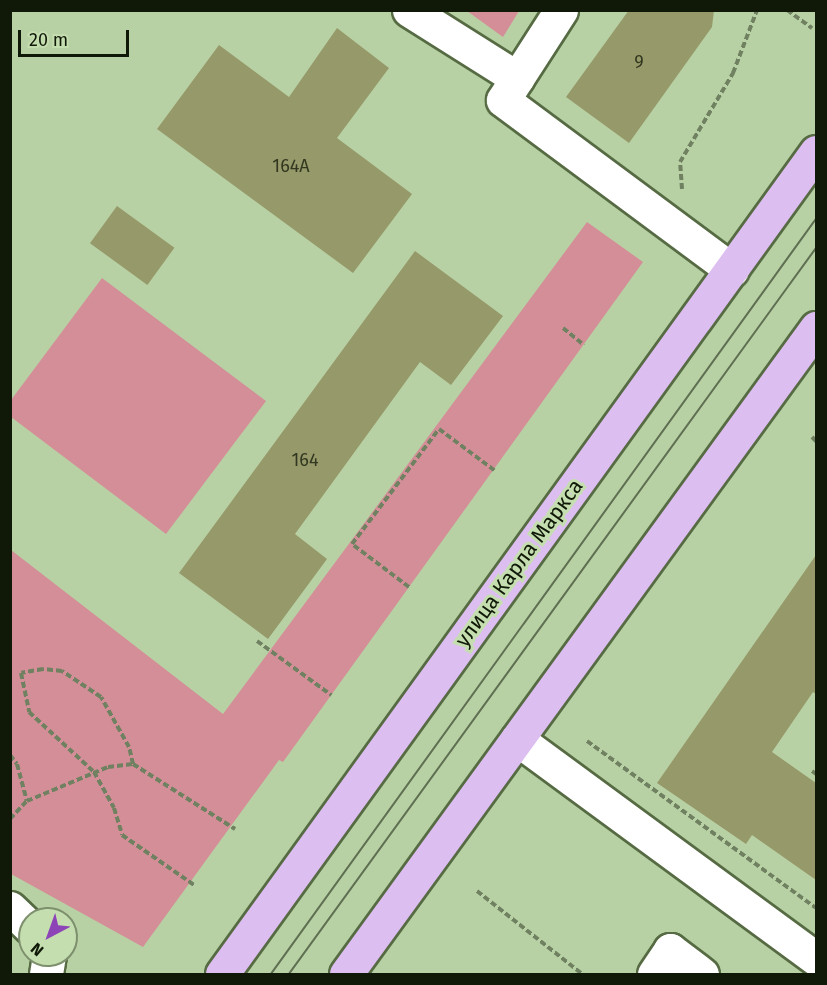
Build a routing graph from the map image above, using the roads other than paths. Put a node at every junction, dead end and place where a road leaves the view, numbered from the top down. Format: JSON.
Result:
{"nodes":[{"id":1,"x":408,"y":10,"type":"edge"},
{"id":2,"x":561,"y":10,"type":"edge"},
{"id":3,"x":517,"y":78,"type":"junction"},
{"id":4,"x":816,"y":152,"type":"edge"},
{"id":5,"x":732,"y":270,"type":"junction"},
{"id":6,"x":816,"y":328,"type":"edge"},
{"id":7,"x":517,"y":739,"type":"junction"},
{"id":8,"x":816,"y":959,"type":"edge"},
{"id":9,"x":222,"y":975,"type":"edge"},
{"id":10,"x":346,"y":975,"type":"edge"},
{"id":11,"x":654,"y":975,"type":"edge"},
{"id":12,"x":702,"y":975,"type":"edge"}],
"edges":[{"from":1,"to":3,"type":"lane"},
{"from":2,"to":3,"type":"lane"},
{"from":3,"to":5,"type":"lane"},
{"from":4,"to":5,"type":"main road","name":"улица Карла Маркса"},
{"from":5,"to":9,"type":"main road","name":"улица Карла Маркса"},
{"from":6,"to":7,"type":"main road"},
{"from":7,"to":8,"type":"lane"},
{"from":7,"to":10,"type":"main road"},
{"from":11,"to":12,"type":"lane"}]}
